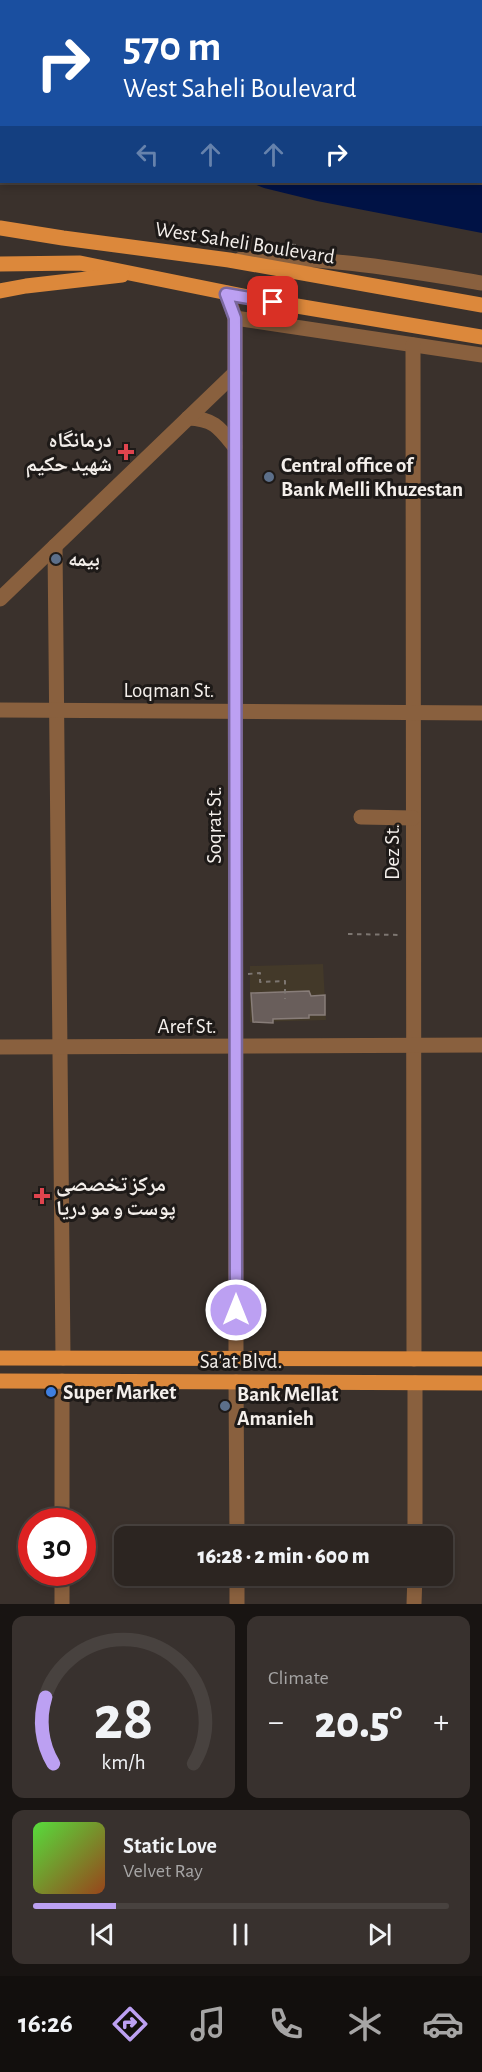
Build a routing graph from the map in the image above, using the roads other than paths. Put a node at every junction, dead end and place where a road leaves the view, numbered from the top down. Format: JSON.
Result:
{"nodes":[{"id":1,"x":0,"y":228,"type":"edge"},
{"id":2,"x":0,"y":255,"type":"edge"},
{"id":3,"x":229,"y":260,"type":"junction"},
{"id":4,"x":44,"y":263,"type":"junction"},
{"id":5,"x":0,"y":264,"type":"edge"},
{"id":6,"x":132,"y":274,"type":"junction"},
{"id":7,"x":482,"y":282,"type":"edge"},
{"id":8,"x":0,"y":291,"type":"edge"},
{"id":9,"x":226,"y":294,"type":"junction"},
{"id":10,"x":482,"y":305,"type":"edge"},
{"id":11,"x":235,"y":318,"type":"junction"},
{"id":12,"x":482,"y":337,"type":"edge"},
{"id":13,"x":413,"y":345,"type":"junction"},
{"id":14,"x":482,"y":356,"type":"edge"},
{"id":15,"x":235,"y":373,"type":"junction"},
{"id":16,"x":188,"y":418,"type":"junction"},
{"id":17,"x":235,"y":447,"type":"junction"},
{"id":18,"x":55,"y":546,"type":"junction"},
{"id":19,"x":0,"y":600,"type":"edge"},
{"id":20,"x":0,"y":710,"type":"edge"},
{"id":21,"x":57,"y":710,"type":"junction"},
{"id":22,"x":235,"y":712,"type":"junction"},
{"id":23,"x":412,"y":713,"type":"junction"},
{"id":24,"x":482,"y":713,"type":"edge"},
{"id":25,"x":361,"y":817,"type":"dead end"},
{"id":26,"x":413,"y":818,"type":"junction"},
{"id":27,"x":482,"y":1045,"type":"edge"},
{"id":28,"x":236,"y":1046,"type":"junction"},
{"id":29,"x":413,"y":1046,"type":"junction"},
{"id":30,"x":0,"y":1047,"type":"edge"},
{"id":31,"x":60,"y":1047,"type":"junction"},
{"id":32,"x":3,"y":1356,"type":"edge"},
{"id":33,"x":63,"y":1358,"type":"junction"},
{"id":34,"x":236,"y":1358,"type":"junction"},
{"id":35,"x":414,"y":1359,"type":"junction"},
{"id":36,"x":482,"y":1359,"type":"edge"},
{"id":37,"x":0,"y":1381,"type":"edge"},
{"id":38,"x":62,"y":1381,"type":"junction"},
{"id":39,"x":236,"y":1382,"type":"junction"},
{"id":40,"x":415,"y":1383,"type":"junction"},
{"id":41,"x":482,"y":1383,"type":"edge"},
{"id":42,"x":62,"y":1508,"type":"edge"},
{"id":43,"x":237,"y":1526,"type":"edge"},
{"id":44,"x":415,"y":1526,"type":"edge"},
{"id":45,"x":62,"y":1586,"type":"edge"},
{"id":46,"x":237,"y":1586,"type":"edge"},
{"id":47,"x":415,"y":1586,"type":"edge"},
{"id":48,"x":63,"y":1604,"type":"edge"},
{"id":49,"x":237,"y":1604,"type":"edge"},
{"id":50,"x":414,"y":1604,"type":"edge"}],
"edges":[{"from":1,"to":3,"type":"main road","name":"West Saheli Boulevard"},
{"from":2,"to":4,"type":"main road"},
{"from":3,"to":7,"type":"street"},
{"from":3,"to":10,"type":"main road","name":"West Saheli Boulevard"},
{"from":4,"to":5,"type":"main road"},
{"from":4,"to":6,"type":"main road"},
{"from":6,"to":8,"type":"main road"},
{"from":6,"to":9,"type":"main road"},
{"from":9,"to":11,"type":"street","name":"Soqrat St."},
{"from":9,"to":12,"type":"main road"},
{"from":11,"to":13,"type":"street"},
{"from":11,"to":15,"type":"street","name":"Soqrat St."},
{"from":13,"to":14,"type":"street"},
{"from":13,"to":23,"type":"street","name":"Dez St."},
{"from":15,"to":16,"type":"street"},
{"from":15,"to":17,"type":"street","name":"Soqrat St."},
{"from":16,"to":17,"type":"street"},
{"from":16,"to":18,"type":"street"},
{"from":17,"to":22,"type":"street","name":"Soqrat St."},
{"from":18,"to":19,"type":"street"},
{"from":18,"to":21,"type":"street"},
{"from":20,"to":21,"type":"street","name":"Loqman St."},
{"from":21,"to":22,"type":"street","name":"Loqman St."},
{"from":21,"to":31,"type":"street"},
{"from":22,"to":23,"type":"street","name":"Loqman St."},
{"from":22,"to":28,"type":"street","name":"Soqrat St."},
{"from":23,"to":24,"type":"street","name":"Loqman St."},
{"from":23,"to":26,"type":"street","name":"Dez St."},
{"from":25,"to":26,"type":"street"},
{"from":26,"to":29,"type":"street","name":"Dez St."},
{"from":27,"to":29,"type":"street","name":"Aref St."},
{"from":28,"to":29,"type":"street","name":"Aref St."},
{"from":28,"to":31,"type":"street","name":"Aref St."},
{"from":28,"to":34,"type":"street","name":"Soqrat St."},
{"from":29,"to":35,"type":"street","name":"Dez St."},
{"from":30,"to":31,"type":"street","name":"Aref St."},
{"from":31,"to":33,"type":"street"},
{"from":32,"to":33,"type":"main road","name":"Sa'at Blvd."},
{"from":33,"to":34,"type":"main road","name":"Sa'at Blvd."},
{"from":34,"to":35,"type":"main road","name":"Sa'at Blvd."},
{"from":35,"to":36,"type":"main road","name":"Sa'at Blvd."},
{"from":37,"to":38,"type":"main road","name":"Sa'at Blvd."},
{"from":38,"to":39,"type":"main road","name":"Sa'at Blvd."},
{"from":38,"to":42,"type":"street"},
{"from":39,"to":40,"type":"main road","name":"Sa'at Blvd."},
{"from":39,"to":43,"type":"street"},
{"from":40,"to":41,"type":"main road","name":"Sa'at Blvd."},
{"from":40,"to":44,"type":"street"},
{"from":45,"to":48,"type":"street"},
{"from":46,"to":49,"type":"street"},
{"from":47,"to":50,"type":"street"}]}
